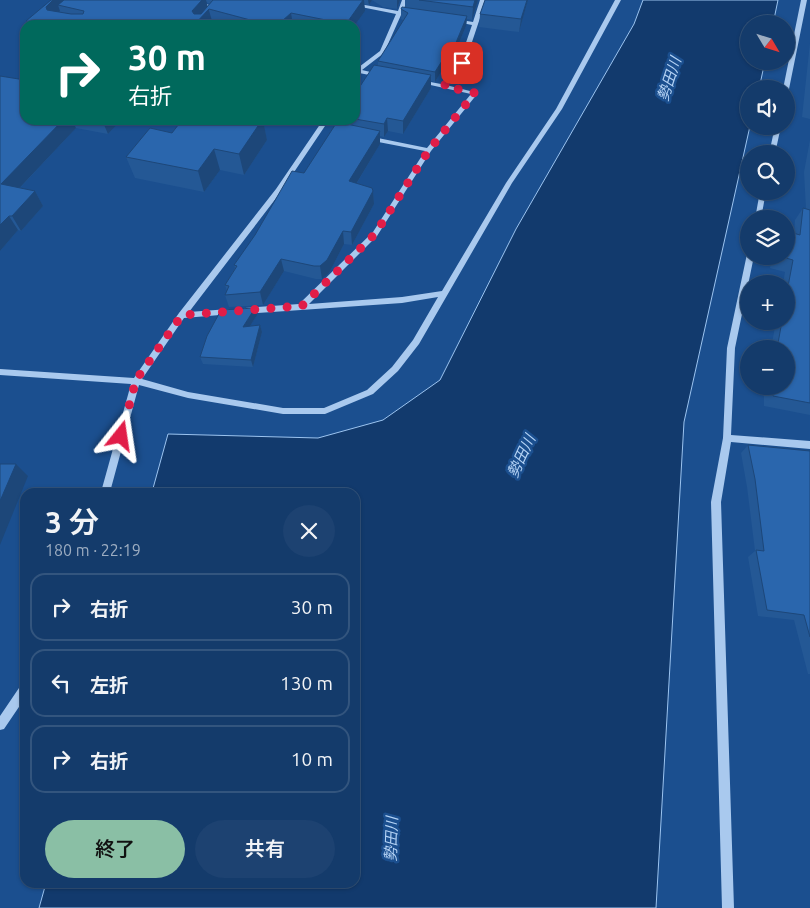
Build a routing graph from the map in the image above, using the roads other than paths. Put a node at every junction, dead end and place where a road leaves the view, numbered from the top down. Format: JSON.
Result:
{"nodes":[{"id":1,"x":184,"y":0,"type":"edge"},
{"id":2,"x":405,"y":0,"type":"edge"},
{"id":3,"x":483,"y":0,"type":"edge"},
{"id":4,"x":618,"y":0,"type":"edge"},
{"id":5,"x":804,"y":0,"type":"edge"},
{"id":6,"x":346,"y":4,"type":"edge"},
{"id":7,"x":399,"y":14,"type":"junction"},
{"id":8,"x":418,"y":16,"type":"edge"},
{"id":9,"x":204,"y":20,"type":"edge"},
{"id":10,"x":446,"y":20,"type":"edge"},
{"id":11,"x":474,"y":24,"type":"junction"},
{"id":12,"x":360,"y":69,"type":"edge"},
{"id":13,"x":360,"y":73,"type":"edge"},
{"id":14,"x":386,"y":76,"type":"edge"},
{"id":15,"x":788,"y":80,"type":"edge"},
{"id":16,"x":414,"y":81,"type":"edge"},
{"id":17,"x":444,"y":86,"type":"junction"},
{"id":18,"x":322,"y":125,"type":"edge"},
{"id":19,"x":320,"y":128,"type":"junction"},
{"id":20,"x":329,"y":130,"type":"edge"},
{"id":21,"x":356,"y":135,"type":"edge"},
{"id":22,"x":429,"y":150,"type":"junction"},
{"id":23,"x":748,"y":265,"type":"edge"},
{"id":24,"x":443,"y":294,"type":"junction"},
{"id":25,"x":302,"y":306,"type":"junction"},
{"id":26,"x":182,"y":315,"type":"junction"},
{"id":27,"x":0,"y":372,"type":"edge"},
{"id":28,"x":136,"y":380,"type":"junction"},
{"id":29,"x":727,"y":438,"type":"junction"},
{"id":30,"x":810,"y":445,"type":"edge"},
{"id":31,"x":106,"y":488,"type":"edge"},
{"id":32,"x":20,"y":696,"type":"edge"},
{"id":33,"x":0,"y":725,"type":"edge"},
{"id":34,"x":728,"y":908,"type":"edge"}],
"edges":[{"from":1,"to":9,"type":"street"},
{"from":2,"to":7,"type":"street"},
{"from":3,"to":11,"type":"street"},
{"from":4,"to":24,"type":"street"},
{"from":5,"to":15,"type":"street"},
{"from":6,"to":7,"type":"street"},
{"from":7,"to":8,"type":"street"},
{"from":7,"to":12,"type":"street"},
{"from":10,"to":11,"type":"street"},
{"from":11,"to":17,"type":"street"},
{"from":13,"to":14,"type":"street"},
{"from":16,"to":17,"type":"street"},
{"from":17,"to":22,"type":"street"},
{"from":18,"to":19,"type":"street"},
{"from":19,"to":20,"type":"street"},
{"from":19,"to":26,"type":"street"},
{"from":21,"to":22,"type":"street"},
{"from":22,"to":25,"type":"street"},
{"from":23,"to":29,"type":"street"},
{"from":24,"to":25,"type":"street"},
{"from":24,"to":28,"type":"street"},
{"from":25,"to":26,"type":"street"},
{"from":26,"to":28,"type":"street"},
{"from":27,"to":28,"type":"street"},
{"from":28,"to":31,"type":"street"},
{"from":29,"to":30,"type":"street"},
{"from":29,"to":34,"type":"street"},
{"from":32,"to":33,"type":"street"}]}
